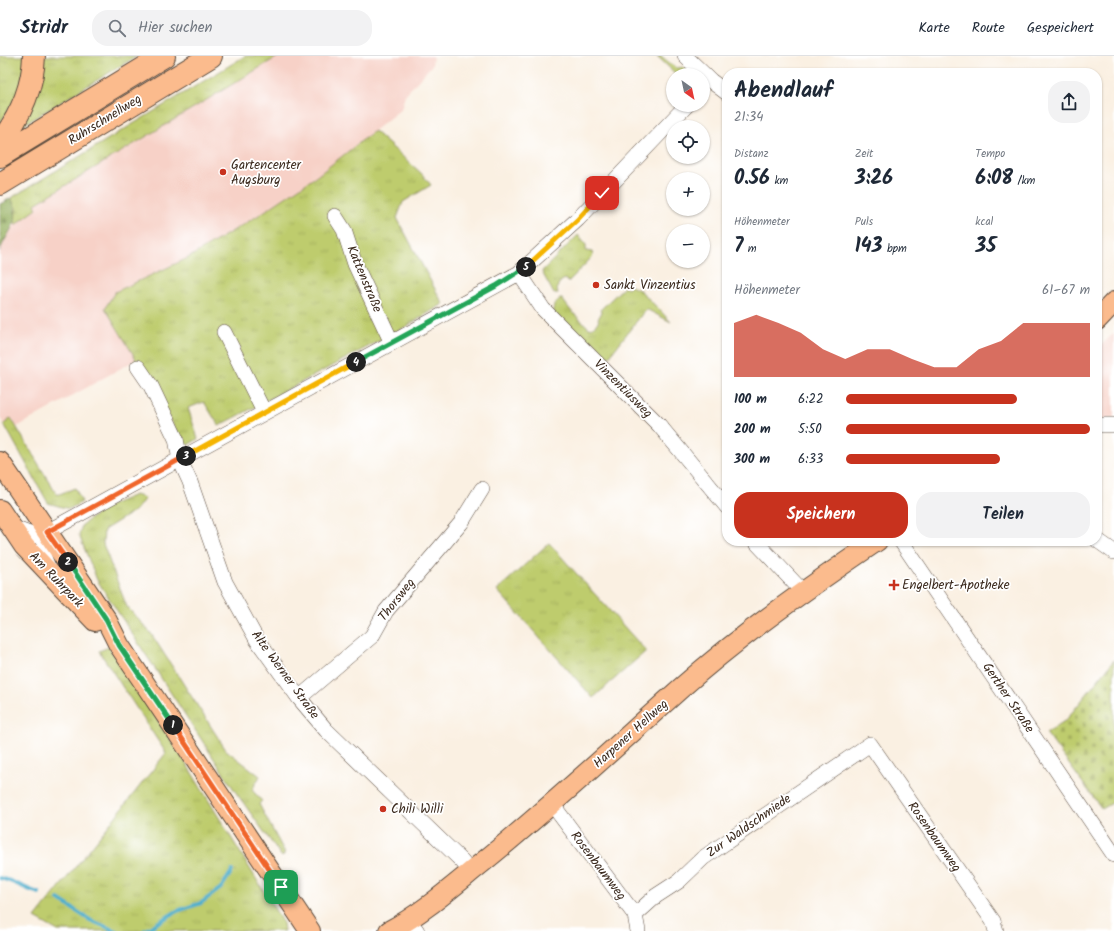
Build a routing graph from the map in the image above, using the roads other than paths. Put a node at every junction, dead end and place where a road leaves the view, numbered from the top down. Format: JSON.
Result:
{"nodes":[{"id":1,"x":34,"y":56,"type":"edge"},
{"id":2,"x":164,"y":56,"type":"edge"},
{"id":3,"x":211,"y":56,"type":"edge"},
{"id":4,"x":685,"y":56,"type":"edge"},
{"id":5,"x":694,"y":68,"type":"edge"},
{"id":6,"x":710,"y":86,"type":"edge"},
{"id":7,"x":722,"y":91,"type":"edge"},
{"id":8,"x":680,"y":112,"type":"edge"},
{"id":9,"x":0,"y":143,"type":"edge"},
{"id":10,"x":0,"y":156,"type":"edge"},
{"id":11,"x":0,"y":184,"type":"edge"},
{"id":12,"x":335,"y":216,"type":"dead end"},
{"id":13,"x":519,"y":273,"type":"junction"},
{"id":14,"x":1114,"y":302,"type":"edge"},
{"id":15,"x":1102,"y":315,"type":"edge"},
{"id":16,"x":224,"y":332,"type":"dead end"},
{"id":17,"x":392,"y":343,"type":"junction"},
{"id":18,"x":138,"y":367,"type":"dead end"},
{"id":19,"x":264,"y":412,"type":"junction"},
{"id":20,"x":1102,"y":425,"type":"edge"},
{"id":21,"x":1114,"y":425,"type":"edge"},
{"id":22,"x":180,"y":460,"type":"junction"},
{"id":23,"x":0,"y":462,"type":"edge"},
{"id":24,"x":482,"y":489,"type":"dead end"},
{"id":25,"x":722,"y":501,"type":"edge"},
{"id":26,"x":0,"y":510,"type":"edge"},
{"id":27,"x":11,"y":526,"type":"junction"},
{"id":28,"x":47,"y":532,"type":"junction"},
{"id":29,"x":1102,"y":544,"type":"edge"},
{"id":30,"x":760,"y":546,"type":"edge"},
{"id":31,"x":870,"y":546,"type":"edge"},
{"id":32,"x":905,"y":546,"type":"edge"},
{"id":33,"x":1114,"y":552,"type":"edge"},
{"id":34,"x":57,"y":582,"type":"junction"},
{"id":35,"x":803,"y":592,"type":"junction"},
{"id":36,"x":119,"y":645,"type":"junction"},
{"id":37,"x":298,"y":698,"type":"junction"},
{"id":38,"x":870,"y":744,"type":"joint"},
{"id":39,"x":552,"y":804,"type":"junction"},
{"id":40,"x":1114,"y":855,"type":"edge"},
{"id":41,"x":471,"y":872,"type":"junction"},
{"id":42,"x":635,"y":915,"type":"junction"},
{"id":43,"x":413,"y":925,"type":"edge"},
{"id":44,"x":310,"y":931,"type":"edge"},
{"id":45,"x":389,"y":931,"type":"edge"},
{"id":46,"x":638,"y":931,"type":"edge"},
{"id":47,"x":996,"y":931,"type":"edge"}],
"edges":[{"from":1,"to":9,"type":"highway"},
{"from":2,"to":10,"type":"highway","name":"Ruhrschnellweg"},
{"from":3,"to":11,"type":"highway","name":"Ruhrschnellweg"},
{"from":4,"to":5,"type":"street"},
{"from":6,"to":7,"type":"street"},
{"from":8,"to":13,"type":"street"},
{"from":12,"to":17,"type":"street","name":"Kattenstraße"},
{"from":13,"to":17,"type":"street"},
{"from":13,"to":25,"type":"street","name":"Vinzentiusweg"},
{"from":14,"to":15,"type":"main road"},
{"from":16,"to":19,"type":"street"},
{"from":17,"to":19,"type":"street"},
{"from":18,"to":22,"type":"street","name":"Alte Werner Straße"},
{"from":19,"to":22,"type":"street"},
{"from":20,"to":21,"type":"street"},
{"from":22,"to":28,"type":"street"},
{"from":22,"to":37,"type":"street","name":"Alte Werner Straße"},
{"from":23,"to":28,"type":"main road","name":"Am Ruhrpark"},
{"from":24,"to":37,"type":"street","name":"Thorsweg"},
{"from":26,"to":27,"type":"main road","name":"Am Ruhrpark"},
{"from":27,"to":28,"type":"street"},
{"from":27,"to":34,"type":"main road","name":"Am Ruhrpark"},
{"from":28,"to":34,"type":"street"},
{"from":28,"to":36,"type":"main road","name":"Am Ruhrpark"},
{"from":29,"to":33,"type":"street"},
{"from":30,"to":35,"type":"street"},
{"from":31,"to":35,"type":"main road","name":"Harpener Hellweg"},
{"from":32,"to":40,"type":"street","name":"Gerther Straße"},
{"from":34,"to":36,"type":"main road","name":"Am Ruhrpark"},
{"from":35,"to":39,"type":"main road","name":"Harpener Hellweg"},
{"from":36,"to":44,"type":"main road","name":"Am Ruhrpark"},
{"from":37,"to":41,"type":"street","name":"Alte Werner Straße"},
{"from":38,"to":42,"type":"street","name":"Zur Waldschmiede"},
{"from":38,"to":47,"type":"street","name":"Rosenbaumweg"},
{"from":39,"to":41,"type":"main road","name":"Harpener Hellweg"},
{"from":39,"to":42,"type":"street","name":"Rosenbaumweg"},
{"from":41,"to":43,"type":"main road","name":"Harpener Hellweg"},
{"from":42,"to":46,"type":"street","name":"Rosenbaumweg"},
{"from":43,"to":45,"type":"main road","name":"Harpener Hellweg"}]}
